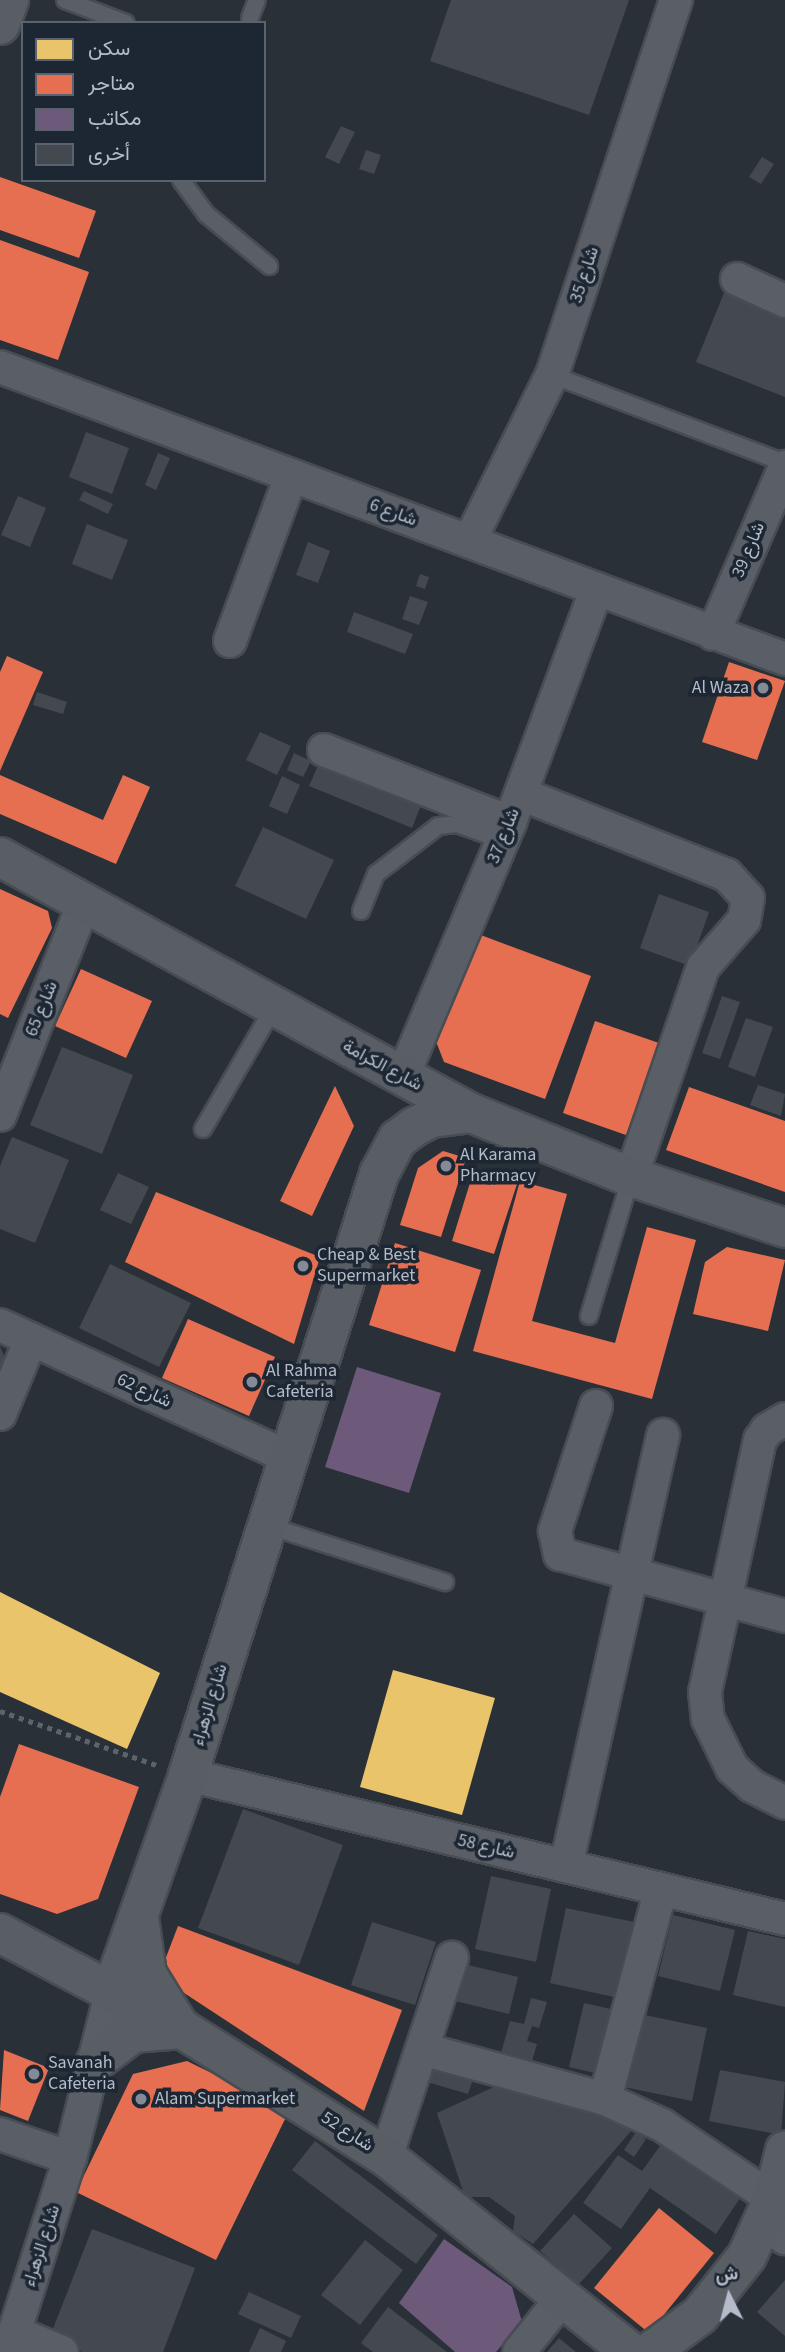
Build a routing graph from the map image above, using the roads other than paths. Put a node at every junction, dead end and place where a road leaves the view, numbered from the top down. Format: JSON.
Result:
{"nodes":[{"id":1,"x":9,"y":0,"type":"edge"},
{"id":2,"x":65,"y":0,"type":"edge"},
{"id":3,"x":257,"y":0,"type":"edge"},
{"id":4,"x":676,"y":0,"type":"edge"},
{"id":5,"x":250,"y":18,"type":"dead end"},
{"id":6,"x":121,"y":21,"type":"edge"},
{"id":7,"x":0,"y":24,"type":"edge"},
{"id":8,"x":182,"y":182,"type":"edge"},
{"id":9,"x":269,"y":266,"type":"dead end"},
{"id":10,"x":737,"y":279,"type":"dead end"},
{"id":11,"x":785,"y":301,"type":"edge"},
{"id":12,"x":0,"y":367,"type":"edge"},
{"id":13,"x":552,"y":375,"type":"junction"},
{"id":14,"x":785,"y":465,"type":"edge"},
{"id":15,"x":291,"y":476,"type":"junction"},
{"id":16,"x":470,"y":540,"type":"junction"},
{"id":17,"x":596,"y":591,"type":"junction"},
{"id":18,"x":713,"y":634,"type":"junction"},
{"id":19,"x":230,"y":641,"type":"dead end"},
{"id":20,"x":785,"y":659,"type":"edge"},
{"id":21,"x":324,"y":750,"type":"dead end"},
{"id":22,"x":522,"y":793,"type":"junction"},
{"id":23,"x":506,"y":831,"type":"junction"},
{"id":24,"x":0,"y":857,"type":"edge"},
{"id":25,"x":84,"y":903,"type":"junction"},
{"id":26,"x":361,"y":911,"type":"dead end"},
{"id":27,"x":274,"y":1007,"type":"junction"},
{"id":28,"x":402,"y":1078,"type":"junction"},
{"id":29,"x":471,"y":1113,"type":"junction"},
{"id":30,"x":0,"y":1115,"type":"edge"},
{"id":31,"x":203,"y":1129,"type":"dead end"},
{"id":32,"x":631,"y":1177,"type":"junction"},
{"id":33,"x":785,"y":1228,"type":"edge"},
{"id":34,"x":589,"y":1316,"type":"dead end"},
{"id":35,"x":0,"y":1325,"type":"edge"},
{"id":36,"x":31,"y":1339,"type":"junction"},
{"id":37,"x":596,"y":1406,"type":"dead end"},
{"id":38,"x":0,"y":1414,"type":"edge"},
{"id":39,"x":785,"y":1419,"type":"edge"},
{"id":40,"x":663,"y":1435,"type":"dead end"},
{"id":41,"x":288,"y":1457,"type":"junction"},
{"id":42,"x":267,"y":1525,"type":"junction"},
{"id":43,"x":632,"y":1576,"type":"junction"},
{"id":44,"x":445,"y":1582,"type":"dead end"},
{"id":45,"x":724,"y":1600,"type":"junction"},
{"id":46,"x":785,"y":1616,"type":"edge"},
{"id":47,"x":188,"y":1775,"type":"junction"},
{"id":48,"x":785,"y":1803,"type":"edge"},
{"id":49,"x":566,"y":1866,"type":"junction"},
{"id":50,"x":661,"y":1889,"type":"junction"},
{"id":51,"x":139,"y":1908,"type":"junction"},
{"id":52,"x":785,"y":1919,"type":"edge"},
{"id":53,"x":0,"y":1933,"type":"edge"},
{"id":54,"x":452,"y":1958,"type":"dead end"},
{"id":55,"x":111,"y":1993,"type":"junction"},
{"id":56,"x":182,"y":2029,"type":"junction"},
{"id":57,"x":422,"y":2049,"type":"junction"},
{"id":58,"x":96,"y":2061,"type":"junction"},
{"id":59,"x":605,"y":2099,"type":"junction"},
{"id":60,"x":0,"y":2134,"type":"edge"},
{"id":61,"x":785,"y":2150,"type":"edge"},
{"id":62,"x":386,"y":2157,"type":"junction"},
{"id":63,"x":70,"y":2158,"type":"junction"},
{"id":64,"x":774,"y":2220,"type":"edge"},
{"id":65,"x":563,"y":2297,"type":"junction"},
{"id":66,"x":11,"y":2342,"type":"edge"},
{"id":67,"x":62,"y":2352,"type":"edge"},
{"id":68,"x":519,"y":2352,"type":"edge"},
{"id":69,"x":630,"y":2352,"type":"edge"},
{"id":70,"x":650,"y":2352,"type":"edge"}],
"edges":[{"from":1,"to":7,"type":"main road"},
{"from":2,"to":6,"type":"lane"},
{"from":3,"to":5,"type":"lane"},
{"from":4,"to":13,"type":"street","name":"شارع 35"},
{"from":8,"to":9,"type":"lane"},
{"from":10,"to":11,"type":"street"},
{"from":12,"to":15,"type":"street","name":"شارع 6"},
{"from":13,"to":14,"type":"lane"},
{"from":13,"to":16,"type":"street","name":"شارع 35"},
{"from":14,"to":18,"type":"street","name":"شارع 39"},
{"from":15,"to":16,"type":"street","name":"شارع 6"},
{"from":15,"to":19,"type":"street"},
{"from":16,"to":17,"type":"street","name":"شارع 6"},
{"from":17,"to":18,"type":"street","name":"شارع 6"},
{"from":17,"to":22,"type":"street","name":"شارع 37"},
{"from":18,"to":20,"type":"street","name":"شارع 6"},
{"from":21,"to":23,"type":"street"},
{"from":22,"to":23,"type":"street","name":"شارع 37"},
{"from":22,"to":32,"type":"street"},
{"from":23,"to":26,"type":"lane"},
{"from":23,"to":28,"type":"street","name":"شارع 37"},
{"from":24,"to":25,"type":"main road","name":"شارع الكرامة"},
{"from":25,"to":27,"type":"main road","name":"شارع الكرامة"},
{"from":25,"to":30,"type":"street","name":"شارع 65"},
{"from":27,"to":28,"type":"main road","name":"شارع الكرامة"},
{"from":27,"to":31,"type":"lane"},
{"from":28,"to":29,"type":"main road","name":"شارع الكرامة"},
{"from":29,"to":32,"type":"main road","name":"شارع الكرامة"},
{"from":29,"to":41,"type":"main road","name":"شارع الزهراء"},
{"from":32,"to":33,"type":"main road","name":"شارع الكرامة"},
{"from":32,"to":34,"type":"lane"},
{"from":35,"to":36,"type":"street","name":"شارع 62"},
{"from":36,"to":38,"type":"street"},
{"from":36,"to":41,"type":"street","name":"شارع 62"},
{"from":37,"to":43,"type":"street"},
{"from":39,"to":45,"type":"street"},
{"from":40,"to":43,"type":"street"},
{"from":41,"to":42,"type":"main road","name":"شارع الزهراء"},
{"from":42,"to":44,"type":"lane"},
{"from":42,"to":47,"type":"main road","name":"شارع الزهراء"},
{"from":43,"to":45,"type":"street"},
{"from":43,"to":49,"type":"street"},
{"from":45,"to":46,"type":"street"},
{"from":45,"to":48,"type":"street"},
{"from":47,"to":49,"type":"street","name":"شارع 58"},
{"from":47,"to":51,"type":"main road","name":"شارع الزهراء"},
{"from":49,"to":50,"type":"street","name":"شارع 58"},
{"from":50,"to":52,"type":"street","name":"شارع 58"},
{"from":50,"to":59,"type":"street"},
{"from":51,"to":55,"type":"main road","name":"شارع الزهراء"},
{"from":51,"to":56,"type":"main road"},
{"from":53,"to":55,"type":"main road","name":"شارع 52"},
{"from":54,"to":57,"type":"street"},
{"from":55,"to":56,"type":"main road","name":"شارع 52"},
{"from":55,"to":58,"type":"street","name":"شارع الزهراء"},
{"from":56,"to":58,"type":"main road"},
{"from":56,"to":62,"type":"main road","name":"شارع 52"},
{"from":57,"to":59,"type":"street"},
{"from":57,"to":62,"type":"street"},
{"from":58,"to":63,"type":"street","name":"شارع الزهراء"},
{"from":59,"to":64,"type":"street"},
{"from":60,"to":63,"type":"street"},
{"from":61,"to":64,"type":"main road"},
{"from":62,"to":65,"type":"main road","name":"شارع 52"},
{"from":63,"to":66,"type":"street","name":"شارع الزهراء"},
{"from":64,"to":70,"type":"main road"},
{"from":65,"to":68,"type":"street"},
{"from":65,"to":69,"type":"main road","name":"شارع 52"},
{"from":66,"to":67,"type":"street"}]}
